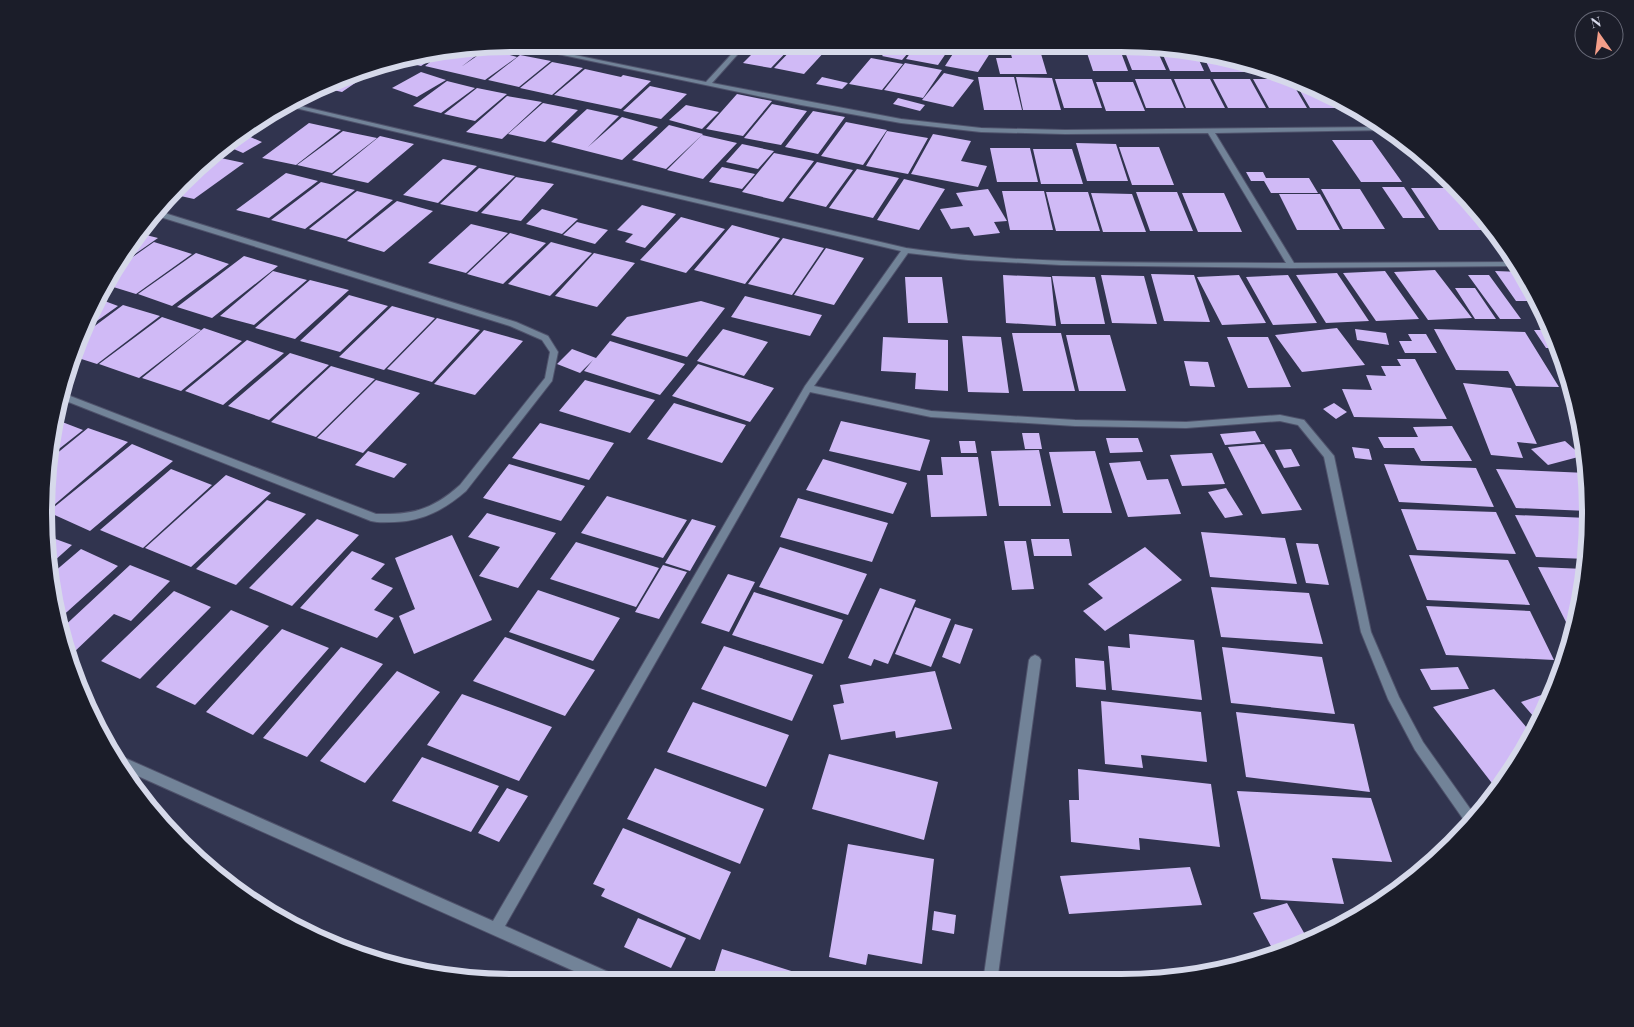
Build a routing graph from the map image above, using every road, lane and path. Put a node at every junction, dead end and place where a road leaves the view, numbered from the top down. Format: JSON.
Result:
{"nodes":[{"id":1,"x":552,"y":52,"type":"edge"},
{"id":2,"x":737,"y":52,"type":"edge"},
{"id":3,"x":707,"y":84,"type":"junction"},
{"id":4,"x":297,"y":107,"type":"edge"},
{"id":5,"x":1375,"y":129,"type":"edge"},
{"id":6,"x":1210,"y":130,"type":"junction"},
{"id":7,"x":163,"y":215,"type":"edge"},
{"id":8,"x":906,"y":250,"type":"junction"},
{"id":9,"x":1508,"y":264,"type":"edge"},
{"id":10,"x":1292,"y":266,"type":"junction"},
{"id":11,"x":808,"y":388,"type":"junction"},
{"id":12,"x":67,"y":398,"type":"edge"},
{"id":13,"x":1034,"y":660,"type":"dead end"},
{"id":14,"x":127,"y":765,"type":"edge"},
{"id":15,"x":1468,"y":816,"type":"edge"},
{"id":16,"x":496,"y":929,"type":"junction"},
{"id":17,"x":597,"y":974,"type":"edge"},
{"id":18,"x":991,"y":974,"type":"edge"}],
"edges":[{"from":1,"to":3,"type":"street"},
{"from":2,"to":3,"type":"street"},
{"from":3,"to":6,"type":"street"},
{"from":4,"to":8,"type":"street"},
{"from":5,"to":6,"type":"street"},
{"from":6,"to":10,"type":"street"},
{"from":7,"to":12,"type":"street"},
{"from":8,"to":10,"type":"street"},
{"from":8,"to":11,"type":"street"},
{"from":9,"to":10,"type":"street"},
{"from":11,"to":15,"type":"street"},
{"from":11,"to":16,"type":"street"},
{"from":13,"to":18,"type":"street"},
{"from":14,"to":16,"type":"street"},
{"from":16,"to":17,"type":"street"}]}
